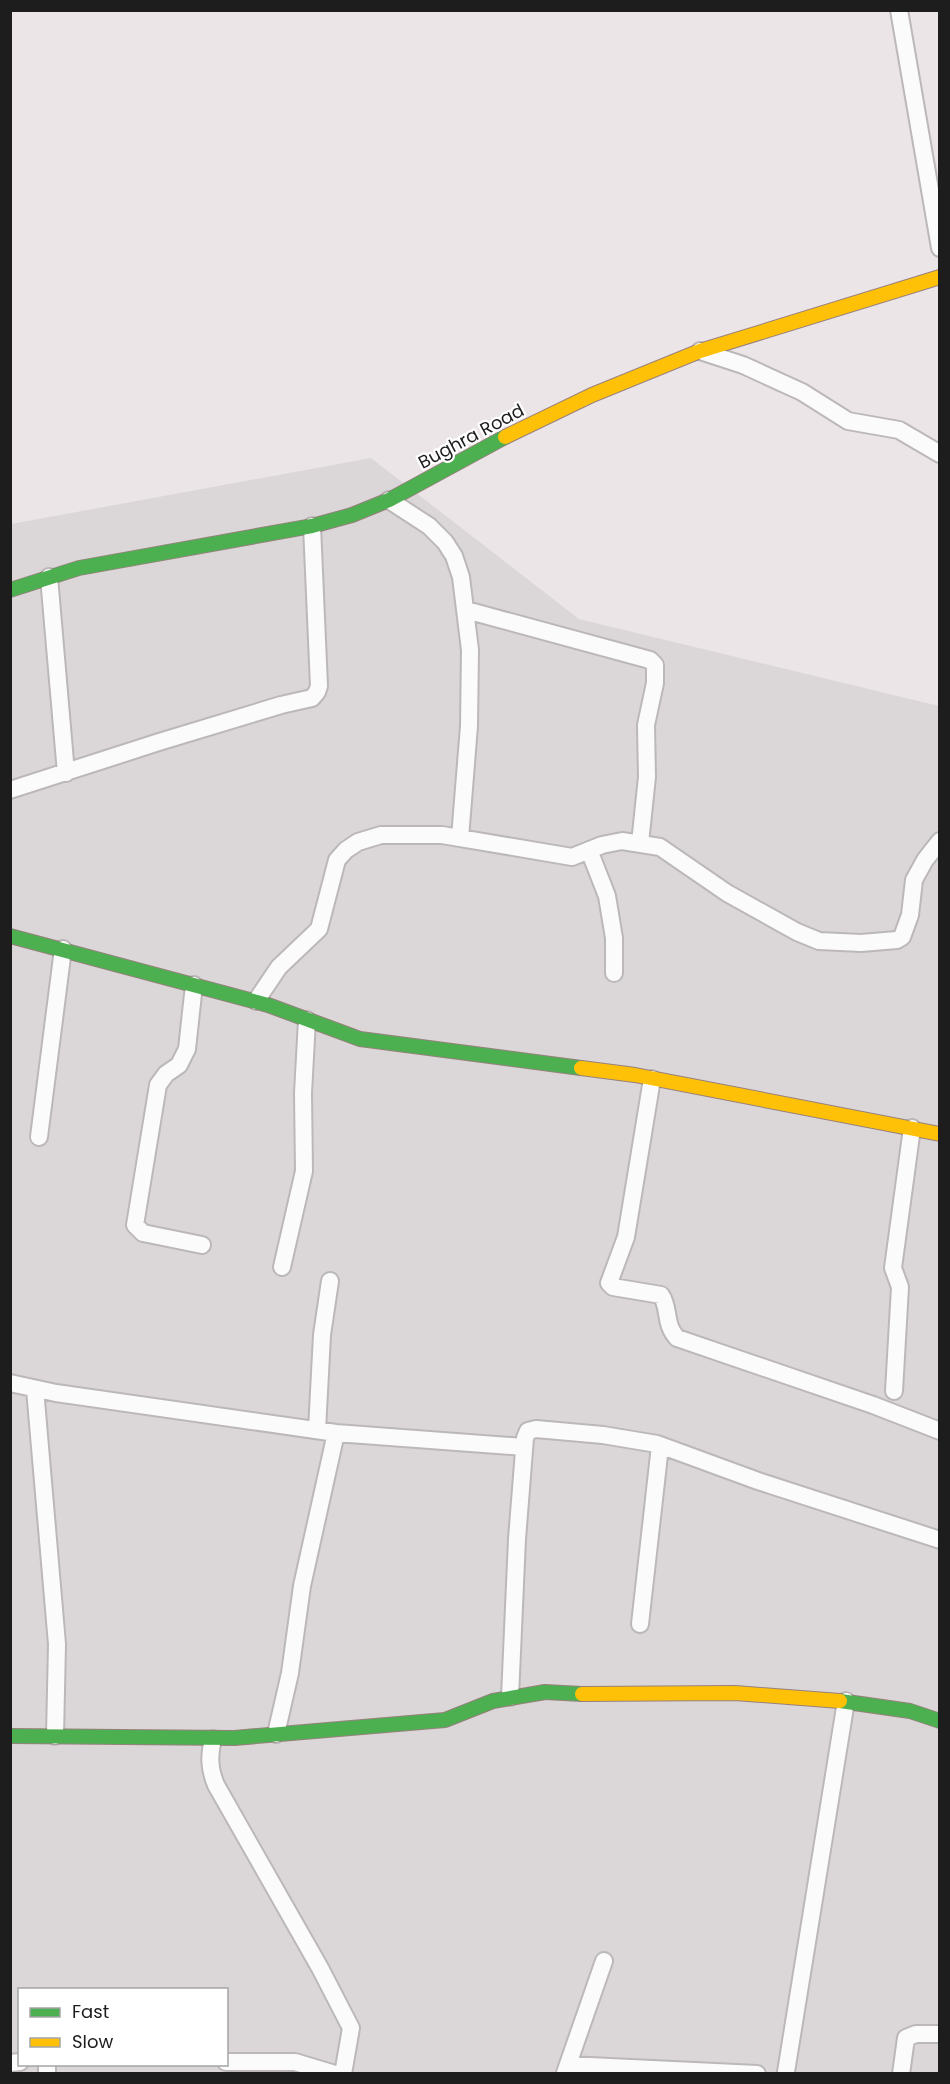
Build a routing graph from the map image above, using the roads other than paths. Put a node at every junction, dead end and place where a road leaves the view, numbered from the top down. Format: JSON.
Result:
{"nodes":[{"id":1,"x":899,"y":10,"type":"edge"},
{"id":2,"x":939,"y":248,"type":"edge"},
{"id":3,"x":939,"y":277,"type":"edge"},
{"id":4,"x":700,"y":351,"type":"junction"},
{"id":5,"x":939,"y":454,"type":"edge"},
{"id":6,"x":389,"y":500,"type":"junction"},
{"id":7,"x":312,"y":526,"type":"junction"},
{"id":8,"x":49,"y":577,"type":"junction"},
{"id":9,"x":10,"y":591,"type":"edge"},
{"id":10,"x":466,"y":610,"type":"junction"},
{"id":11,"x":66,"y":773,"type":"junction"},
{"id":12,"x":10,"y":790,"type":"edge"},
{"id":13,"x":460,"y":838,"type":"junction"},
{"id":14,"x":939,"y":842,"type":"edge"},
{"id":15,"x":640,"y":843,"type":"junction"},
{"id":16,"x":589,"y":850,"type":"junction"},
{"id":17,"x":10,"y":936,"type":"edge"},
{"id":18,"x":63,"y":949,"type":"junction"},
{"id":19,"x":614,"y":973,"type":"dead end"},
{"id":20,"x":194,"y":985,"type":"junction"},
{"id":21,"x":256,"y":1002,"type":"junction"},
{"id":22,"x":307,"y":1020,"type":"junction"},
{"id":23,"x":652,"y":1079,"type":"junction"},
{"id":24,"x":912,"y":1128,"type":"junction"},
{"id":25,"x":939,"y":1134,"type":"edge"},
{"id":26,"x":39,"y":1137,"type":"dead end"},
{"id":27,"x":202,"y":1245,"type":"dead end"},
{"id":28,"x":282,"y":1267,"type":"dead end"},
{"id":29,"x":330,"y":1281,"type":"dead end"},
{"id":30,"x":10,"y":1383,"type":"edge"},
{"id":31,"x":35,"y":1389,"type":"junction"},
{"id":32,"x":894,"y":1391,"type":"dead end"},
{"id":33,"x":316,"y":1430,"type":"junction"},
{"id":34,"x":939,"y":1431,"type":"edge"},
{"id":35,"x":336,"y":1433,"type":"junction"},
{"id":36,"x":660,"y":1446,"type":"junction"},
{"id":37,"x":524,"y":1447,"type":"junction"},
{"id":38,"x":939,"y":1540,"type":"edge"},
{"id":39,"x":640,"y":1624,"type":"dead end"},
{"id":40,"x":510,"y":1697,"type":"junction"},
{"id":41,"x":846,"y":1701,"type":"junction"},
{"id":42,"x":939,"y":1721,"type":"edge"},
{"id":43,"x":276,"y":1734,"type":"junction"},
{"id":44,"x":10,"y":1736,"type":"edge"},
{"id":45,"x":55,"y":1736,"type":"junction"},
{"id":46,"x":213,"y":1739,"type":"junction"},
{"id":47,"x":604,"y":1961,"type":"dead end"},
{"id":48,"x":939,"y":2034,"type":"edge"},
{"id":49,"x":228,"y":2062,"type":"edge"},
{"id":50,"x":251,"y":2068,"type":"edge"},
{"id":51,"x":566,"y":2069,"type":"edge"},
{"id":52,"x":334,"y":2073,"type":"edge"},
{"id":53,"x":343,"y":2073,"type":"edge"},
{"id":54,"x":757,"y":2073,"type":"edge"},
{"id":55,"x":790,"y":2073,"type":"edge"},
{"id":56,"x":901,"y":2073,"type":"edge"}],
"edges":[{"from":1,"to":2,"type":"street"},
{"from":3,"to":4,"type":"street","name":"Bughra Road"},
{"from":4,"to":5,"type":"street"},
{"from":4,"to":6,"type":"street","name":"Bughra Road"},
{"from":6,"to":7,"type":"street","name":"Bughra Road"},
{"from":6,"to":10,"type":"street"},
{"from":7,"to":8,"type":"street","name":"Bughra Road"},
{"from":7,"to":11,"type":"street"},
{"from":8,"to":9,"type":"street","name":"Bughra Road"},
{"from":8,"to":11,"type":"street"},
{"from":10,"to":13,"type":"street"},
{"from":10,"to":15,"type":"street"},
{"from":11,"to":12,"type":"street"},
{"from":13,"to":16,"type":"street"},
{"from":13,"to":21,"type":"street"},
{"from":14,"to":15,"type":"street"},
{"from":15,"to":16,"type":"street"},
{"from":16,"to":19,"type":"street"},
{"from":17,"to":18,"type":"street"},
{"from":18,"to":20,"type":"street"},
{"from":18,"to":26,"type":"street"},
{"from":20,"to":21,"type":"street"},
{"from":20,"to":27,"type":"street"},
{"from":21,"to":22,"type":"street"},
{"from":22,"to":23,"type":"street"},
{"from":22,"to":28,"type":"street"},
{"from":23,"to":24,"type":"street"},
{"from":23,"to":34,"type":"street"},
{"from":24,"to":25,"type":"street"},
{"from":24,"to":32,"type":"street"},
{"from":29,"to":33,"type":"street"},
{"from":30,"to":31,"type":"street"},
{"from":31,"to":33,"type":"street"},
{"from":31,"to":45,"type":"street"},
{"from":33,"to":35,"type":"street"},
{"from":35,"to":37,"type":"street"},
{"from":35,"to":43,"type":"street"},
{"from":36,"to":37,"type":"street"},
{"from":36,"to":38,"type":"street"},
{"from":36,"to":39,"type":"street"},
{"from":37,"to":40,"type":"street"},
{"from":40,"to":41,"type":"street"},
{"from":40,"to":43,"type":"street"},
{"from":41,"to":42,"type":"street"},
{"from":41,"to":55,"type":"street"},
{"from":43,"to":46,"type":"street"},
{"from":44,"to":45,"type":"street"},
{"from":45,"to":46,"type":"street"},
{"from":46,"to":53,"type":"street"},
{"from":47,"to":51,"type":"street"},
{"from":48,"to":56,"type":"street"},
{"from":49,"to":50,"type":"street"},
{"from":50,"to":52,"type":"street"},
{"from":51,"to":54,"type":"street"}]}
